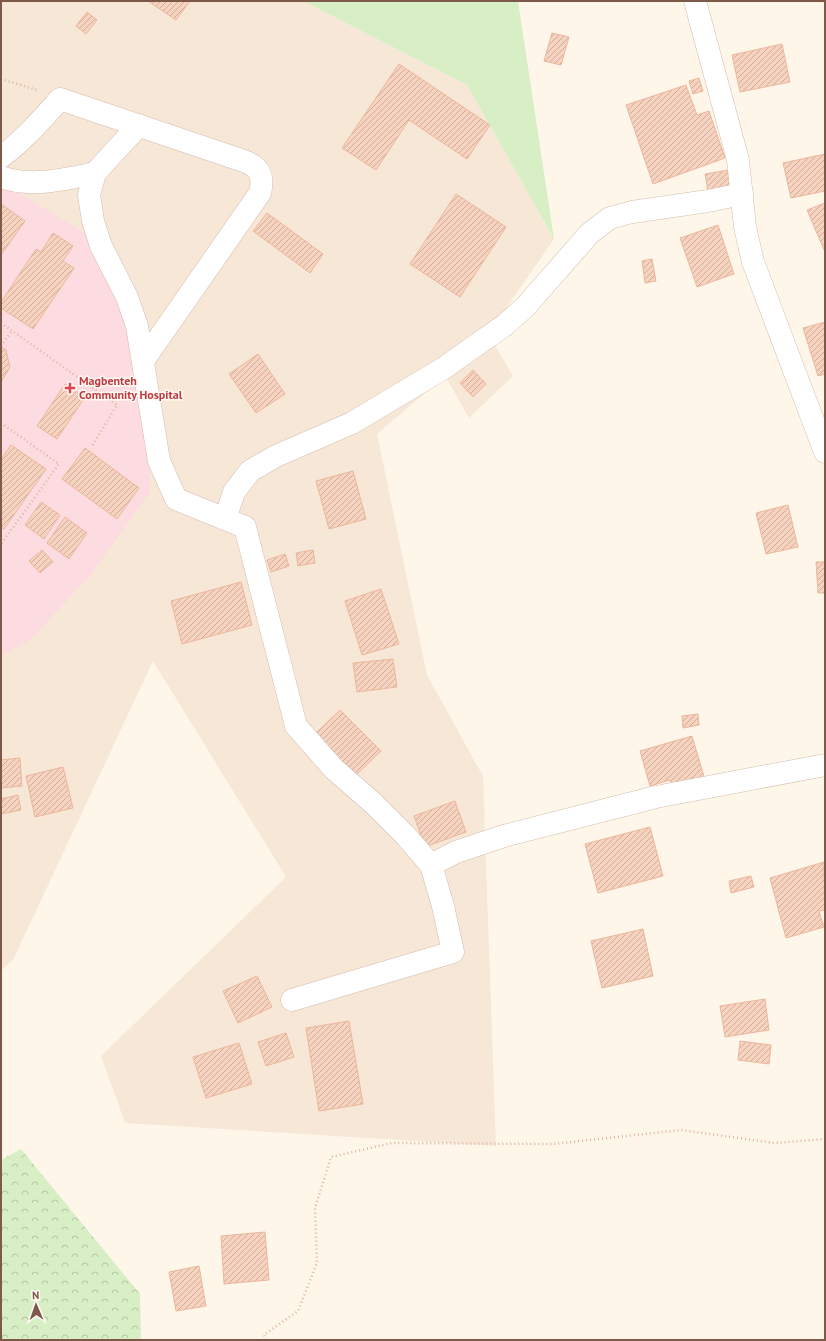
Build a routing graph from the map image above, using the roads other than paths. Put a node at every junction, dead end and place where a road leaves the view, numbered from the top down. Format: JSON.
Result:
{"nodes":[{"id":1,"x":695,"y":1,"type":"edge"},
{"id":2,"x":139,"y":125,"type":"junction"},
{"id":3,"x":1,"y":157,"type":"edge"},
{"id":4,"x":95,"y":173,"type":"junction"},
{"id":5,"x":1,"y":177,"type":"edge"},
{"id":6,"x":742,"y":194,"type":"junction"},
{"id":7,"x":143,"y":361,"type":"junction"},
{"id":8,"x":825,"y":452,"type":"edge"},
{"id":9,"x":225,"y":519,"type":"junction"},
{"id":10,"x":825,"y":765,"type":"edge"},
{"id":11,"x":431,"y":864,"type":"junction"},
{"id":12,"x":292,"y":1000,"type":"dead end"}],
"edges":[{"from":1,"to":6,"type":"street"},
{"from":2,"to":3,"type":"street"},
{"from":2,"to":4,"type":"street"},
{"from":2,"to":7,"type":"street"},
{"from":4,"to":5,"type":"street"},
{"from":4,"to":7,"type":"street"},
{"from":6,"to":8,"type":"street"},
{"from":6,"to":9,"type":"street"},
{"from":7,"to":9,"type":"street"},
{"from":9,"to":11,"type":"street"},
{"from":10,"to":11,"type":"street"},
{"from":11,"to":12,"type":"street"}]}
